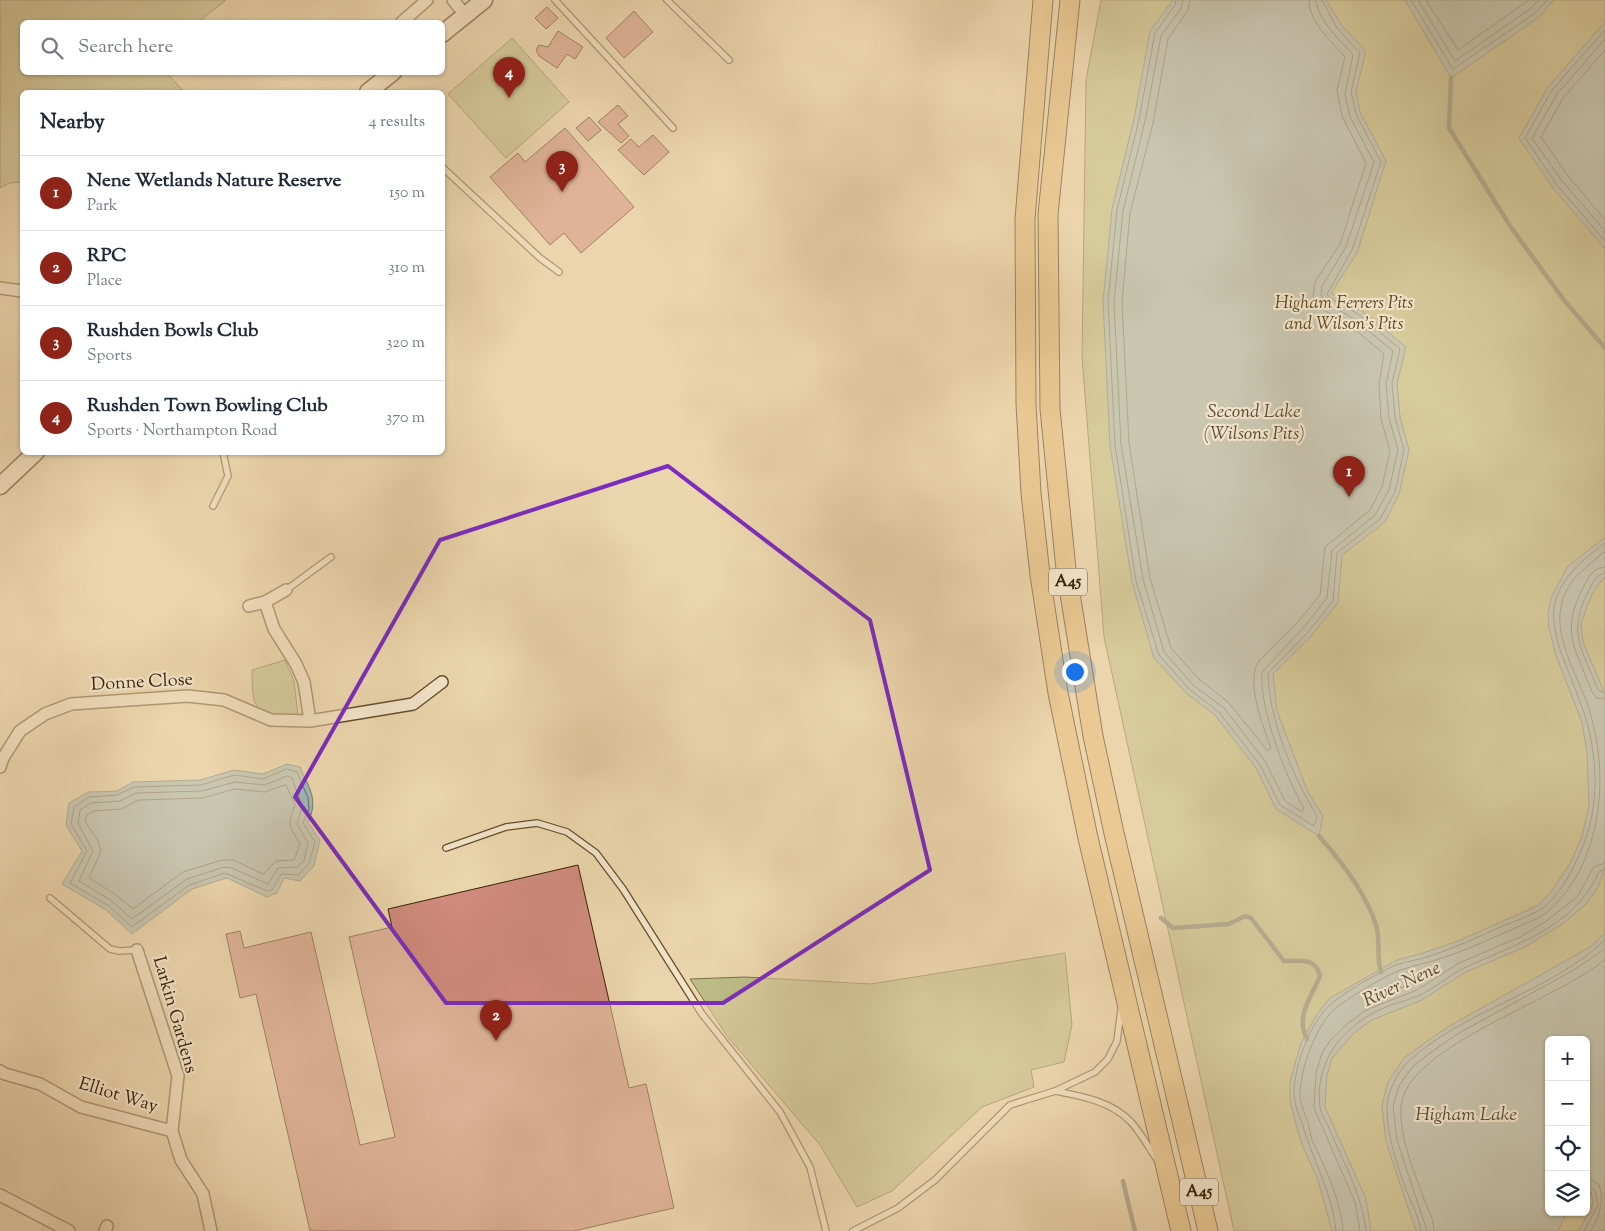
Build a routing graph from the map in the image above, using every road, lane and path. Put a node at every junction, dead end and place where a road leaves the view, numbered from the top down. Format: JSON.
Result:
{"nodes":[{"id":1,"x":427,"y":0,"type":"edge"},
{"id":2,"x":453,"y":0,"type":"edge"},
{"id":3,"x":484,"y":0,"type":"edge"},
{"id":4,"x":555,"y":0,"type":"edge"},
{"id":5,"x":667,"y":0,"type":"edge"},
{"id":6,"x":1043,"y":0,"type":"edge"},
{"id":7,"x":1070,"y":0,"type":"edge"},
{"id":8,"x":466,"y":16,"type":"junction"},
{"id":9,"x":404,"y":20,"type":"edge"},
{"id":10,"x":445,"y":32,"type":"edge"},
{"id":11,"x":729,"y":60,"type":"dead end"},
{"id":12,"x":390,"y":75,"type":"edge"},
{"id":13,"x":372,"y":90,"type":"edge"},
{"id":14,"x":673,"y":128,"type":"dead end"},
{"id":15,"x":445,"y":170,"type":"edge"},
{"id":16,"x":559,"y":272,"type":"dead end"},
{"id":17,"x":0,"y":288,"type":"edge"},
{"id":18,"x":20,"y":291,"type":"edge"},
{"id":19,"x":33,"y":455,"type":"edge"},
{"id":20,"x":224,"y":455,"type":"edge"},
{"id":21,"x":0,"y":486,"type":"edge"},
{"id":22,"x":213,"y":506,"type":"dead end"},
{"id":23,"x":331,"y":557,"type":"dead end"},
{"id":24,"x":286,"y":590,"type":"joint"},
{"id":25,"x":265,"y":602,"type":"junction"},
{"id":26,"x":249,"y":606,"type":"dead end"},
{"id":27,"x":442,"y":682,"type":"dead end"},
{"id":28,"x":310,"y":721,"type":"junction"},
{"id":29,"x":0,"y":767,"type":"edge"},
{"id":30,"x":446,"y":848,"type":"dead end"},
{"id":31,"x":50,"y":898,"type":"dead end"},
{"id":32,"x":137,"y":950,"type":"joint"},
{"id":33,"x":1123,"y":981,"type":"junction"},
{"id":34,"x":2,"y":1076,"type":"edge"},
{"id":35,"x":1055,"y":1092,"type":"junction"},
{"id":36,"x":172,"y":1130,"type":"junction"},
{"id":37,"x":1169,"y":1177,"type":"junction"},
{"id":38,"x":0,"y":1195,"type":"edge"},
{"id":39,"x":69,"y":1231,"type":"edge"},
{"id":40,"x":210,"y":1231,"type":"edge"},
{"id":41,"x":826,"y":1231,"type":"edge"},
{"id":42,"x":853,"y":1231,"type":"edge"},
{"id":43,"x":1181,"y":1231,"type":"edge"},
{"id":44,"x":1208,"y":1231,"type":"edge"}],
"edges":[{"from":1,"to":9,"type":"street"},
{"from":2,"to":8,"type":"street"},
{"from":3,"to":8,"type":"main road"},
{"from":4,"to":14,"type":"lane"},
{"from":5,"to":11,"type":"lane"},
{"from":6,"to":33,"type":"highway","number":"A45"},
{"from":7,"to":44,"type":"highway","number":"A45"},
{"from":8,"to":10,"type":"main road"},
{"from":12,"to":13,"type":"main road"},
{"from":15,"to":16,"type":"lane"},
{"from":17,"to":18,"type":"street"},
{"from":19,"to":21,"type":"main road"},
{"from":20,"to":22,"type":"lane"},
{"from":23,"to":24,"type":"lane"},
{"from":24,"to":25,"type":"street"},
{"from":25,"to":26,"type":"street"},
{"from":25,"to":28,"type":"street"},
{"from":27,"to":28,"type":"street","name":"Donne Close"},
{"from":28,"to":29,"type":"street","name":"Donne Close"},
{"from":30,"to":41,"type":"lane"},
{"from":31,"to":32,"type":"lane"},
{"from":32,"to":36,"type":"street","name":"Larkin Gardens"},
{"from":33,"to":35,"type":"lane"},
{"from":33,"to":37,"type":"highway","number":"A45"},
{"from":34,"to":36,"type":"street","name":"Elliot Way"},
{"from":35,"to":37,"type":"lane"},
{"from":35,"to":42,"type":"lane"},
{"from":36,"to":40,"type":"street","name":"Larkin Gardens"},
{"from":37,"to":43,"type":"highway","number":"A45"},
{"from":38,"to":39,"type":"street"}]}
